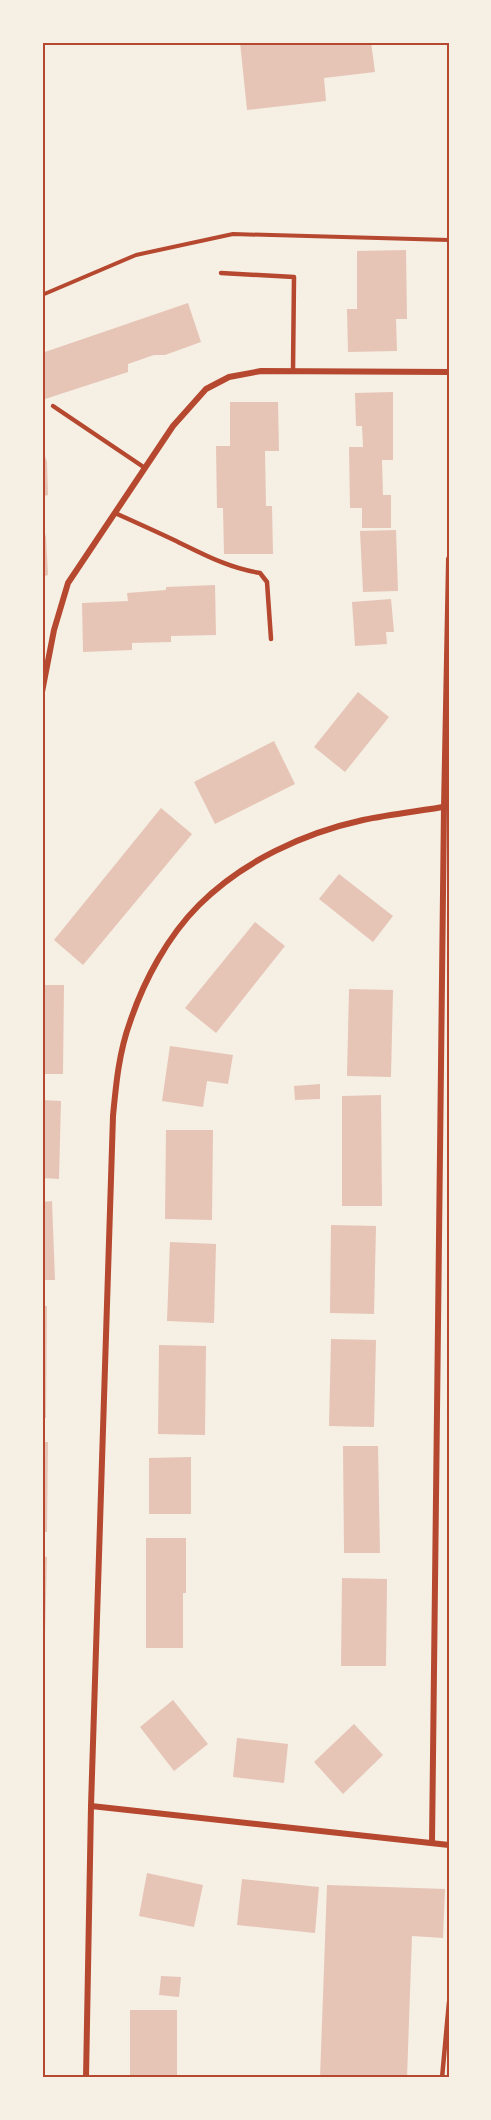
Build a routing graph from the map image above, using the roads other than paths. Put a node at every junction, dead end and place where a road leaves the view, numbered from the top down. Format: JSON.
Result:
{"nodes":[{"id":1,"x":221,"y":273,"type":"dead end"},
{"id":2,"x":293,"y":371,"type":"junction"},
{"id":3,"x":449,"y":372,"type":"edge"},
{"id":4,"x":53,"y":406,"type":"dead end"},
{"id":5,"x":145,"y":468,"type":"junction"},
{"id":6,"x":115,"y":513,"type":"junction"},
{"id":7,"x":449,"y":559,"type":"edge"},
{"id":8,"x":271,"y":639,"type":"dead end"},
{"id":9,"x":42,"y":692,"type":"edge"},
{"id":10,"x":446,"y":806,"type":"edge"},
{"id":11,"x":91,"y":1806,"type":"junction"},
{"id":12,"x":432,"y":1843,"type":"junction"},
{"id":13,"x":449,"y":1845,"type":"edge"},
{"id":14,"x":449,"y":2002,"type":"edge"},
{"id":15,"x":86,"y":2078,"type":"edge"},
{"id":16,"x":442,"y":2078,"type":"edge"}],
"edges":[{"from":1,"to":2,"type":"lane"},
{"from":2,"to":3,"type":"street"},
{"from":2,"to":5,"type":"street"},
{"from":4,"to":5,"type":"lane"},
{"from":5,"to":6,"type":"street"},
{"from":6,"to":8,"type":"lane"},
{"from":6,"to":9,"type":"street"},
{"from":7,"to":10,"type":"street"},
{"from":10,"to":11,"type":"street"},
{"from":10,"to":12,"type":"street"},
{"from":11,"to":12,"type":"street"},
{"from":11,"to":15,"type":"street"},
{"from":12,"to":13,"type":"street"},
{"from":14,"to":16,"type":"lane"}]}
